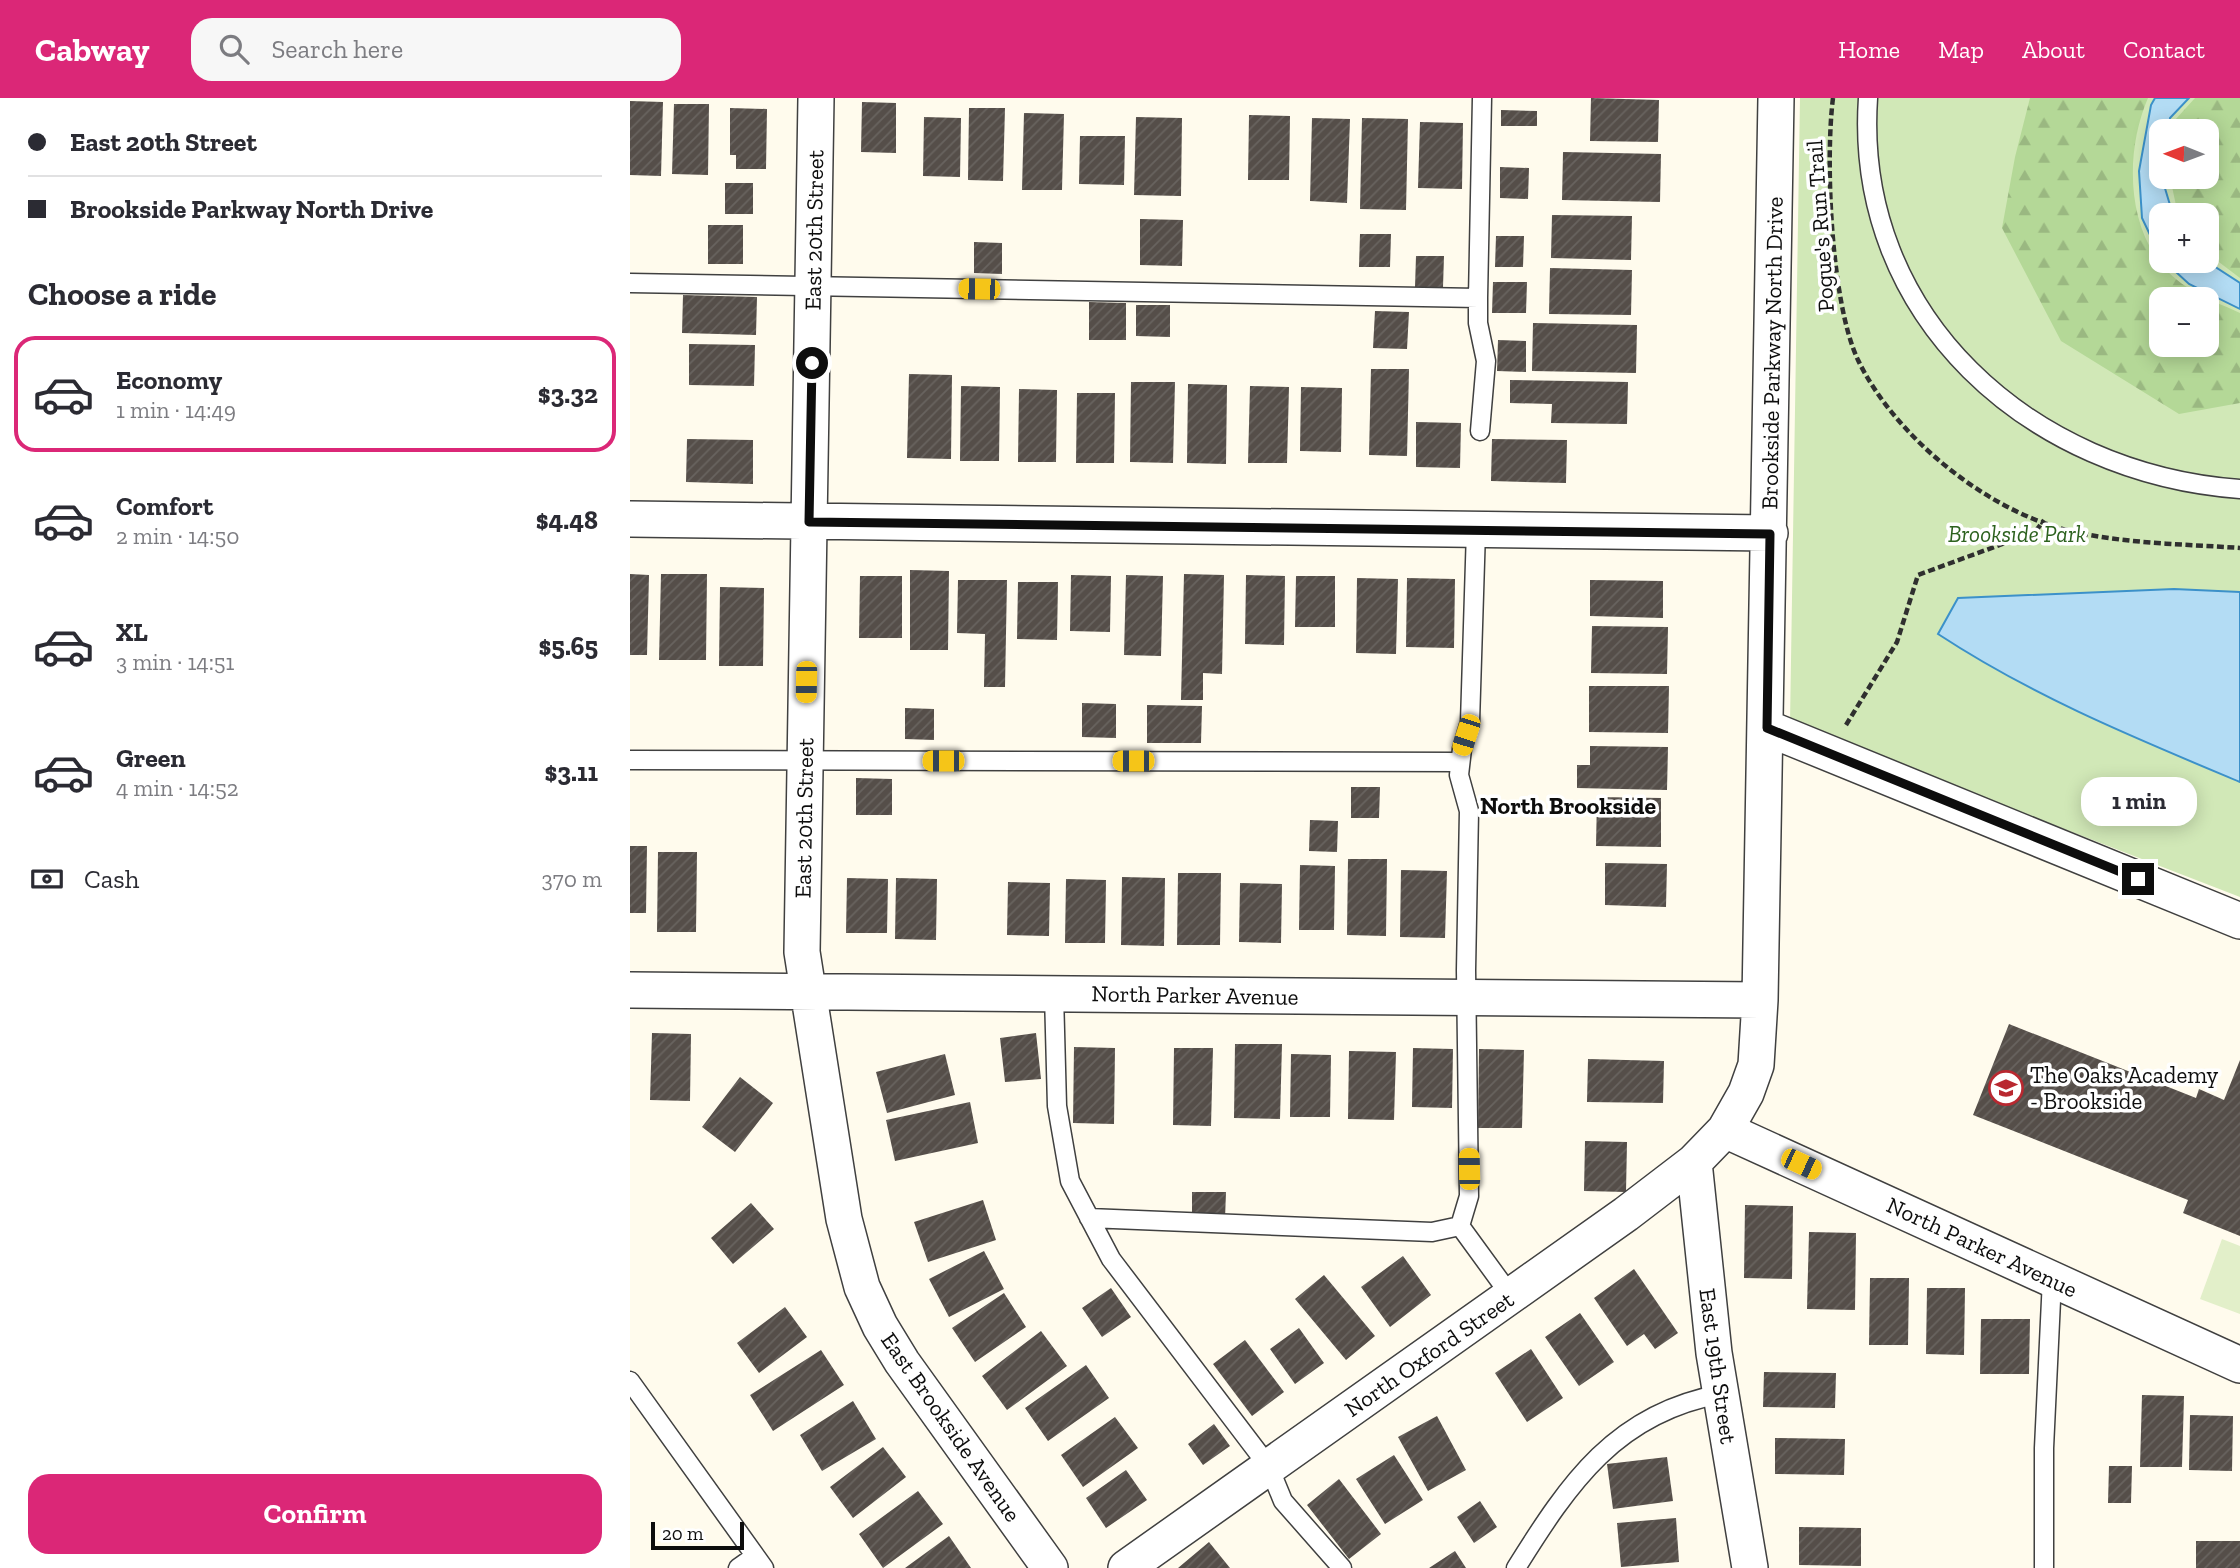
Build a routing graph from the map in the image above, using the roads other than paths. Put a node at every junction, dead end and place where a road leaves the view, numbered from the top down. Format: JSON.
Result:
{"nodes":[{"id":1,"x":816,"y":98,"type":"edge"},
{"id":2,"x":1482,"y":98,"type":"edge"},
{"id":3,"x":1776,"y":98,"type":"edge"},
{"id":4,"x":1868,"y":98,"type":"edge"},
{"id":5,"x":630,"y":283,"type":"edge"},
{"id":6,"x":813,"y":287,"type":"junction"},
{"id":7,"x":1478,"y":298,"type":"junction"},
{"id":8,"x":1480,"y":430,"type":"dead end"},
{"id":9,"x":2240,"y":489,"type":"edge"},
{"id":10,"x":630,"y":519,"type":"edge"},
{"id":11,"x":809,"y":522,"type":"junction"},
{"id":12,"x":1476,"y":530,"type":"junction"},
{"id":13,"x":1770,"y":534,"type":"junction"},
{"id":14,"x":1767,"y":728,"type":"junction"},
{"id":15,"x":630,"y":760,"type":"edge"},
{"id":16,"x":805,"y":761,"type":"junction"},
{"id":17,"x":1460,"y":762,"type":"junction"},
{"id":18,"x":2240,"y":921,"type":"edge"},
{"id":19,"x":630,"y":990,"type":"edge"},
{"id":20,"x":808,"y":992,"type":"junction"},
{"id":21,"x":1054,"y":994,"type":"junction"},
{"id":22,"x":1466,"y":997,"type":"junction"},
{"id":23,"x":1760,"y":1000,"type":"junction"},
{"id":24,"x":1724,"y":1130,"type":"junction"},
{"id":25,"x":1694,"y":1162,"type":"junction"},
{"id":26,"x":1089,"y":1218,"type":"junction"},
{"id":27,"x":1460,"y":1226,"type":"junction"},
{"id":28,"x":2052,"y":1279,"type":"junction"},
{"id":29,"x":1511,"y":1296,"type":"junction"},
{"id":30,"x":2240,"y":1364,"type":"edge"},
{"id":31,"x":630,"y":1381,"type":"edge"},
{"id":32,"x":1721,"y":1394,"type":"junction"},
{"id":33,"x":1269,"y":1467,"type":"junction"},
{"id":34,"x":760,"y":1562,"type":"edge"},
{"id":35,"x":738,"y":1568,"type":"edge"},
{"id":36,"x":1050,"y":1568,"type":"edge"},
{"id":37,"x":1126,"y":1568,"type":"edge"},
{"id":38,"x":1342,"y":1568,"type":"edge"},
{"id":39,"x":1517,"y":1568,"type":"edge"},
{"id":40,"x":1750,"y":1568,"type":"edge"},
{"id":41,"x":2044,"y":1568,"type":"edge"}],
"edges":[{"from":1,"to":6,"type":"street","name":"East 20th Street"},
{"from":2,"to":7,"type":"lane"},
{"from":3,"to":13,"type":"street","name":"Brookside Parkway North Drive"},
{"from":4,"to":9,"type":"lane"},
{"from":5,"to":6,"type":"lane"},
{"from":6,"to":7,"type":"lane"},
{"from":6,"to":11,"type":"street","name":"East 20th Street"},
{"from":7,"to":8,"type":"lane"},
{"from":10,"to":11,"type":"street"},
{"from":11,"to":12,"type":"street"},
{"from":11,"to":16,"type":"street","name":"East 20th Street"},
{"from":12,"to":13,"type":"street"},
{"from":12,"to":17,"type":"lane"},
{"from":13,"to":14,"type":"street","name":"Brookside Parkway North Drive"},
{"from":14,"to":18,"type":"street"},
{"from":14,"to":23,"type":"street"},
{"from":15,"to":16,"type":"lane"},
{"from":16,"to":17,"type":"lane"},
{"from":16,"to":20,"type":"street","name":"East 20th Street"},
{"from":17,"to":22,"type":"lane"},
{"from":19,"to":20,"type":"street","name":"North Parker Avenue"},
{"from":20,"to":21,"type":"street","name":"North Parker Avenue"},
{"from":20,"to":36,"type":"street","name":"East Brookside Avenue"},
{"from":21,"to":22,"type":"street","name":"North Parker Avenue"},
{"from":21,"to":26,"type":"lane"},
{"from":22,"to":23,"type":"street","name":"North Parker Avenue"},
{"from":22,"to":27,"type":"lane"},
{"from":23,"to":24,"type":"street"},
{"from":24,"to":25,"type":"street","name":"North Oxford Street"},
{"from":24,"to":28,"type":"street","name":"North Parker Avenue"},
{"from":25,"to":29,"type":"street","name":"North Oxford Street"},
{"from":25,"to":32,"type":"street","name":"East 19th Street"},
{"from":26,"to":27,"type":"lane"},
{"from":26,"to":33,"type":"lane"},
{"from":27,"to":29,"type":"lane"},
{"from":28,"to":30,"type":"street","name":"North Parker Avenue"},
{"from":28,"to":41,"type":"lane"},
{"from":29,"to":33,"type":"street","name":"North Oxford Street"},
{"from":31,"to":34,"type":"lane"},
{"from":32,"to":39,"type":"lane"},
{"from":32,"to":40,"type":"street","name":"East 19th Street"},
{"from":33,"to":37,"type":"street","name":"North Oxford Street"},
{"from":33,"to":38,"type":"lane"},
{"from":34,"to":35,"type":"lane"}]}
